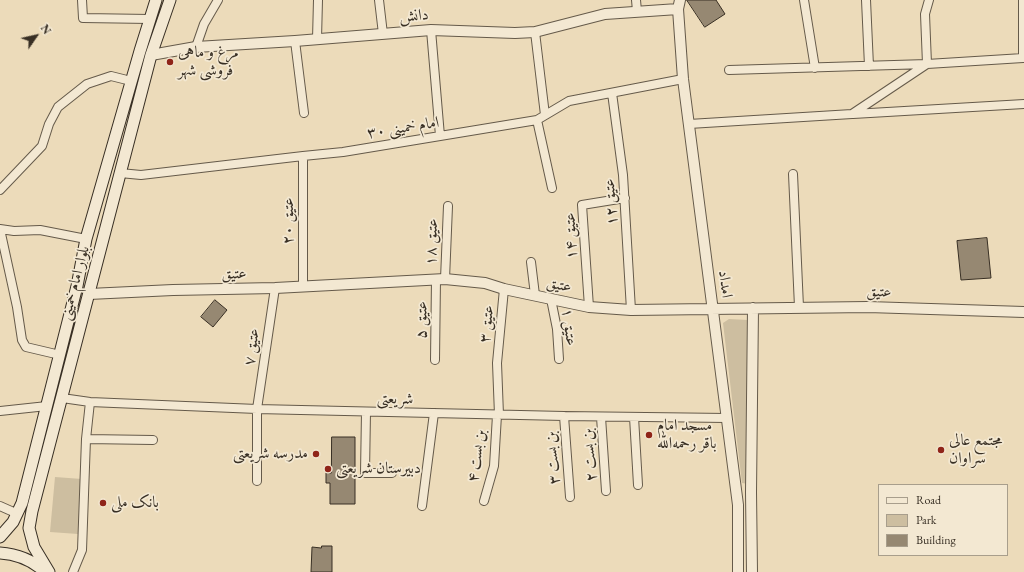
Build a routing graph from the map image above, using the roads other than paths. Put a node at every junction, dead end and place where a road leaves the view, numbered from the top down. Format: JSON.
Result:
{"nodes":[{"id":1,"x":82,"y":0,"type":"edge"},
{"id":2,"x":156,"y":0,"type":"edge"},
{"id":3,"x":170,"y":0,"type":"edge"},
{"id":4,"x":218,"y":0,"type":"edge"},
{"id":5,"x":318,"y":0,"type":"edge"},
{"id":6,"x":379,"y":0,"type":"edge"},
{"id":7,"x":636,"y":0,"type":"edge"},
{"id":8,"x":804,"y":0,"type":"edge"},
{"id":9,"x":866,"y":0,"type":"edge"},
{"id":10,"x":929,"y":0,"type":"edge"},
{"id":11,"x":1023,"y":0,"type":"edge"},
{"id":12,"x":679,"y":5,"type":"edge"},
{"id":13,"x":636,"y":11,"type":"junction"},
{"id":14,"x":150,"y":19,"type":"junction"},
{"id":15,"x":431,"y":30,"type":"junction"},
{"id":16,"x":535,"y":32,"type":"junction"},
{"id":17,"x":384,"y":34,"type":"junction"},
{"id":18,"x":317,"y":39,"type":"junction"},
{"id":19,"x":294,"y":41,"type":"junction"},
{"id":20,"x":196,"y":47,"type":"junction"},
{"id":21,"x":151,"y":55,"type":"junction"},
{"id":22,"x":1024,"y":58,"type":"edge"},
{"id":23,"x":927,"y":64,"type":"junction"},
{"id":24,"x":869,"y":66,"type":"junction"},
{"id":25,"x":815,"y":68,"type":"junction"},
{"id":26,"x":729,"y":70,"type":"dead end"},
{"id":27,"x":683,"y":79,"type":"junction"},
{"id":28,"x":132,"y":81,"type":"junction"},
{"id":29,"x":612,"y":93,"type":"junction"},
{"id":30,"x":1024,"y":104,"type":"edge"},
{"id":31,"x":304,"y":112,"type":"dead end"},
{"id":32,"x":852,"y":114,"type":"junction"},
{"id":33,"x":545,"y":115,"type":"junction"},
{"id":34,"x":537,"y":120,"type":"junction"},
{"id":35,"x":689,"y":124,"type":"junction"},
{"id":36,"x":440,"y":136,"type":"junction"},
{"id":37,"x":303,"y":156,"type":"junction"},
{"id":38,"x":120,"y":173,"type":"junction"},
{"id":39,"x":793,"y":174,"type":"dead end"},
{"id":40,"x":552,"y":188,"type":"dead end"},
{"id":41,"x":0,"y":190,"type":"edge"},
{"id":42,"x":625,"y":198,"type":"junction"},
{"id":43,"x":448,"y":206,"type":"dead end"},
{"id":44,"x":0,"y":229,"type":"edge"},
{"id":45,"x":86,"y":239,"type":"junction"},
{"id":46,"x":531,"y":262,"type":"dead end"},
{"id":47,"x":440,"y":279,"type":"junction"},
{"id":48,"x":303,"y":286,"type":"junction"},
{"id":49,"x":275,"y":288,"type":"junction"},
{"id":50,"x":504,"y":289,"type":"junction"},
{"id":51,"x":75,"y":293,"type":"junction"},
{"id":52,"x":88,"y":294,"type":"junction"},
{"id":53,"x":535,"y":295,"type":"junction"},
{"id":54,"x":551,"y":299,"type":"junction"},
{"id":55,"x":589,"y":307,"type":"junction"},
{"id":56,"x":799,"y":307,"type":"junction"},
{"id":57,"x":753,"y":308,"type":"junction"},
{"id":58,"x":713,"y":309,"type":"junction"},
{"id":59,"x":631,"y":310,"type":"junction"},
{"id":60,"x":1024,"y":312,"type":"edge"},
{"id":61,"x":60,"y":355,"type":"junction"},
{"id":62,"x":435,"y":360,"type":"dead end"},
{"id":63,"x":559,"y":360,"type":"dead end"},
{"id":64,"x":62,"y":398,"type":"junction"},
{"id":65,"x":90,"y":402,"type":"junction"},
{"id":66,"x":47,"y":406,"type":"junction"},
{"id":67,"x":257,"y":410,"type":"junction"},
{"id":68,"x":0,"y":411,"type":"edge"},
{"id":69,"x":366,"y":412,"type":"junction"},
{"id":70,"x":434,"y":413,"type":"junction"},
{"id":71,"x":498,"y":415,"type":"junction"},
{"id":72,"x":564,"y":416,"type":"junction"},
{"id":73,"x":601,"y":417,"type":"junction"},
{"id":74,"x":634,"y":417,"type":"junction"},
{"id":75,"x":727,"y":418,"type":"junction"},
{"id":76,"x":86,"y":439,"type":"junction"},
{"id":77,"x":153,"y":440,"type":"dead end"},
{"id":78,"x":392,"y":473,"type":"dead end"},
{"id":79,"x":257,"y":481,"type":"dead end"},
{"id":80,"x":638,"y":485,"type":"dead end"},
{"id":81,"x":606,"y":491,"type":"dead end"},
{"id":82,"x":736,"y":492,"type":"junction"},
{"id":83,"x":750,"y":492,"type":"junction"},
{"id":84,"x":570,"y":497,"type":"dead end"},
{"id":85,"x":484,"y":501,"type":"dead end"},
{"id":86,"x":0,"y":506,"type":"edge"},
{"id":87,"x":422,"y":506,"type":"dead end"},
{"id":88,"x":18,"y":514,"type":"junction"},
{"id":89,"x":0,"y":537,"type":"edge"},
{"id":90,"x":0,"y":553,"type":"edge"},
{"id":91,"x":45,"y":572,"type":"edge"},
{"id":92,"x":49,"y":572,"type":"edge"},
{"id":93,"x":73,"y":572,"type":"edge"},
{"id":94,"x":738,"y":572,"type":"edge"},
{"id":95,"x":752,"y":572,"type":"edge"}],
"edges":[{"from":1,"to":14,"type":"street"},
{"from":2,"to":14,"type":"main road","name":"بلوار امام خمینی"},
{"from":3,"to":21,"type":"main road","name":"بلوار امام خمینی"},
{"from":4,"to":20,"type":"street"},
{"from":5,"to":18,"type":"street"},
{"from":6,"to":17,"type":"street"},
{"from":7,"to":13,"type":"street"},
{"from":8,"to":25,"type":"street"},
{"from":9,"to":24,"type":"street"},
{"from":10,"to":23,"type":"street"},
{"from":11,"to":22,"type":"street"},
{"from":12,"to":13,"type":"street","name":"دانش"},
{"from":12,"to":27,"type":"street","name":"امداد"},
{"from":13,"to":16,"type":"street","name":"دانش"},
{"from":14,"to":28,"type":"main road","name":"بلوار امام خمینی"},
{"from":15,"to":16,"type":"street","name":"دانش"},
{"from":15,"to":17,"type":"street","name":"دانش"},
{"from":15,"to":36,"type":"street"},
{"from":16,"to":33,"type":"street"},
{"from":17,"to":18,"type":"street","name":"دانش"},
{"from":18,"to":19,"type":"street","name":"دانش"},
{"from":19,"to":20,"type":"street","name":"دانش"},
{"from":19,"to":31,"type":"street"},
{"from":20,"to":21,"type":"street","name":"دانش"},
{"from":21,"to":38,"type":"main road","name":"بلوار امام خمینی"},
{"from":22,"to":23,"type":"street"},
{"from":23,"to":24,"type":"street"},
{"from":23,"to":32,"type":"street"},
{"from":24,"to":25,"type":"street"},
{"from":25,"to":26,"type":"street"},
{"from":27,"to":29,"type":"street","name":"امام خمینی ۳۰"},
{"from":27,"to":35,"type":"street","name":"امداد"},
{"from":28,"to":41,"type":"street"},
{"from":28,"to":45,"type":"main road","name":"بلوار امام خمینی"},
{"from":29,"to":33,"type":"street","name":"امام خمینی ۳۰"},
{"from":29,"to":42,"type":"street","name":"عتیق ۱۲"},
{"from":30,"to":32,"type":"street"},
{"from":32,"to":35,"type":"street"},
{"from":33,"to":34,"type":"street","name":"امام خمینی ۳۰"},
{"from":34,"to":36,"type":"street","name":"امام خمینی ۳۰"},
{"from":34,"to":40,"type":"street"},
{"from":35,"to":58,"type":"street","name":"امداد"},
{"from":36,"to":37,"type":"street","name":"امام خمینی ۳۰"},
{"from":37,"to":38,"type":"street","name":"امام خمینی ۳۰"},
{"from":37,"to":48,"type":"street","name":"عتیق ۲۰"},
{"from":38,"to":52,"type":"main road","name":"بلوار امام خمینی"},
{"from":39,"to":56,"type":"street"},
{"from":42,"to":55,"type":"street","name":"عتیق ۱۴"},
{"from":42,"to":59,"type":"street","name":"عتیق ۱۲"},
{"from":43,"to":47,"type":"street","name":"عتیق ۱۸"},
{"from":44,"to":45,"type":"street"},
{"from":44,"to":61,"type":"street"},
{"from":45,"to":51,"type":"main road","name":"بلوار امام خمینی"},
{"from":46,"to":53,"type":"street"},
{"from":47,"to":48,"type":"street","name":"عتیق"},
{"from":47,"to":50,"type":"street","name":"عتیق"},
{"from":47,"to":62,"type":"street","name":"عتیق ۵"},
{"from":48,"to":49,"type":"street","name":"عتیق"},
{"from":49,"to":52,"type":"street","name":"عتیق"},
{"from":49,"to":67,"type":"street","name":"عتیق ۷"},
{"from":50,"to":53,"type":"street","name":"عتیق"},
{"from":50,"to":71,"type":"street","name":"عتیق ۳"},
{"from":51,"to":52,"type":"main road"},
{"from":51,"to":61,"type":"main road","name":"بلوار امام خمینی"},
{"from":52,"to":64,"type":"main road","name":"بلوار امام خمینی"},
{"from":53,"to":54,"type":"street","name":"عتیق"},
{"from":54,"to":55,"type":"street","name":"عتیق"},
{"from":54,"to":63,"type":"street","name":"عتیق ۱"},
{"from":55,"to":59,"type":"street","name":"عتیق"},
{"from":56,"to":57,"type":"street","name":"عتیق"},
{"from":56,"to":60,"type":"street","name":"عتیق"},
{"from":57,"to":58,"type":"street","name":"عتیق"},
{"from":57,"to":83,"type":"street","name":"امداد"},
{"from":58,"to":59,"type":"street","name":"عتیق"},
{"from":58,"to":75,"type":"street","name":"امداد"},
{"from":61,"to":66,"type":"main road","name":"بلوار امام خمینی"},
{"from":64,"to":65,"type":"street","name":"شریعتی"},
{"from":64,"to":92,"type":"main road","name":"بلوار امام خمینی"},
{"from":65,"to":67,"type":"street","name":"شریعتی"},
{"from":65,"to":76,"type":"street"},
{"from":66,"to":68,"type":"street"},
{"from":66,"to":88,"type":"main road","name":"بلوار امام خمینی"},
{"from":67,"to":69,"type":"street","name":"شریعتی"},
{"from":67,"to":79,"type":"street","name":"عتیق ۷"},
{"from":69,"to":70,"type":"street","name":"شریعتی"},
{"from":69,"to":78,"type":"street"},
{"from":70,"to":71,"type":"street","name":"شریعتی"},
{"from":70,"to":87,"type":"street"},
{"from":71,"to":72,"type":"street","name":"شریعتی"},
{"from":71,"to":85,"type":"street","name":"بن بست ۴"},
{"from":72,"to":73,"type":"street","name":"شریعتی"},
{"from":72,"to":84,"type":"street","name":"بن بست ۳"},
{"from":73,"to":74,"type":"street","name":"شریعتی"},
{"from":73,"to":81,"type":"street","name":"بن بست ۲"},
{"from":74,"to":75,"type":"street","name":"شریعتی"},
{"from":74,"to":80,"type":"street"},
{"from":75,"to":82,"type":"street","name":"امداد"},
{"from":76,"to":77,"type":"street"},
{"from":76,"to":93,"type":"street"},
{"from":82,"to":83,"type":"street"},
{"from":82,"to":94,"type":"street","name":"امداد"},
{"from":83,"to":95,"type":"street","name":"امداد"},
{"from":86,"to":88,"type":"street"},
{"from":88,"to":89,"type":"main road","name":"بلوار امام خمینی"},
{"from":90,"to":91,"type":"main road"}]}
